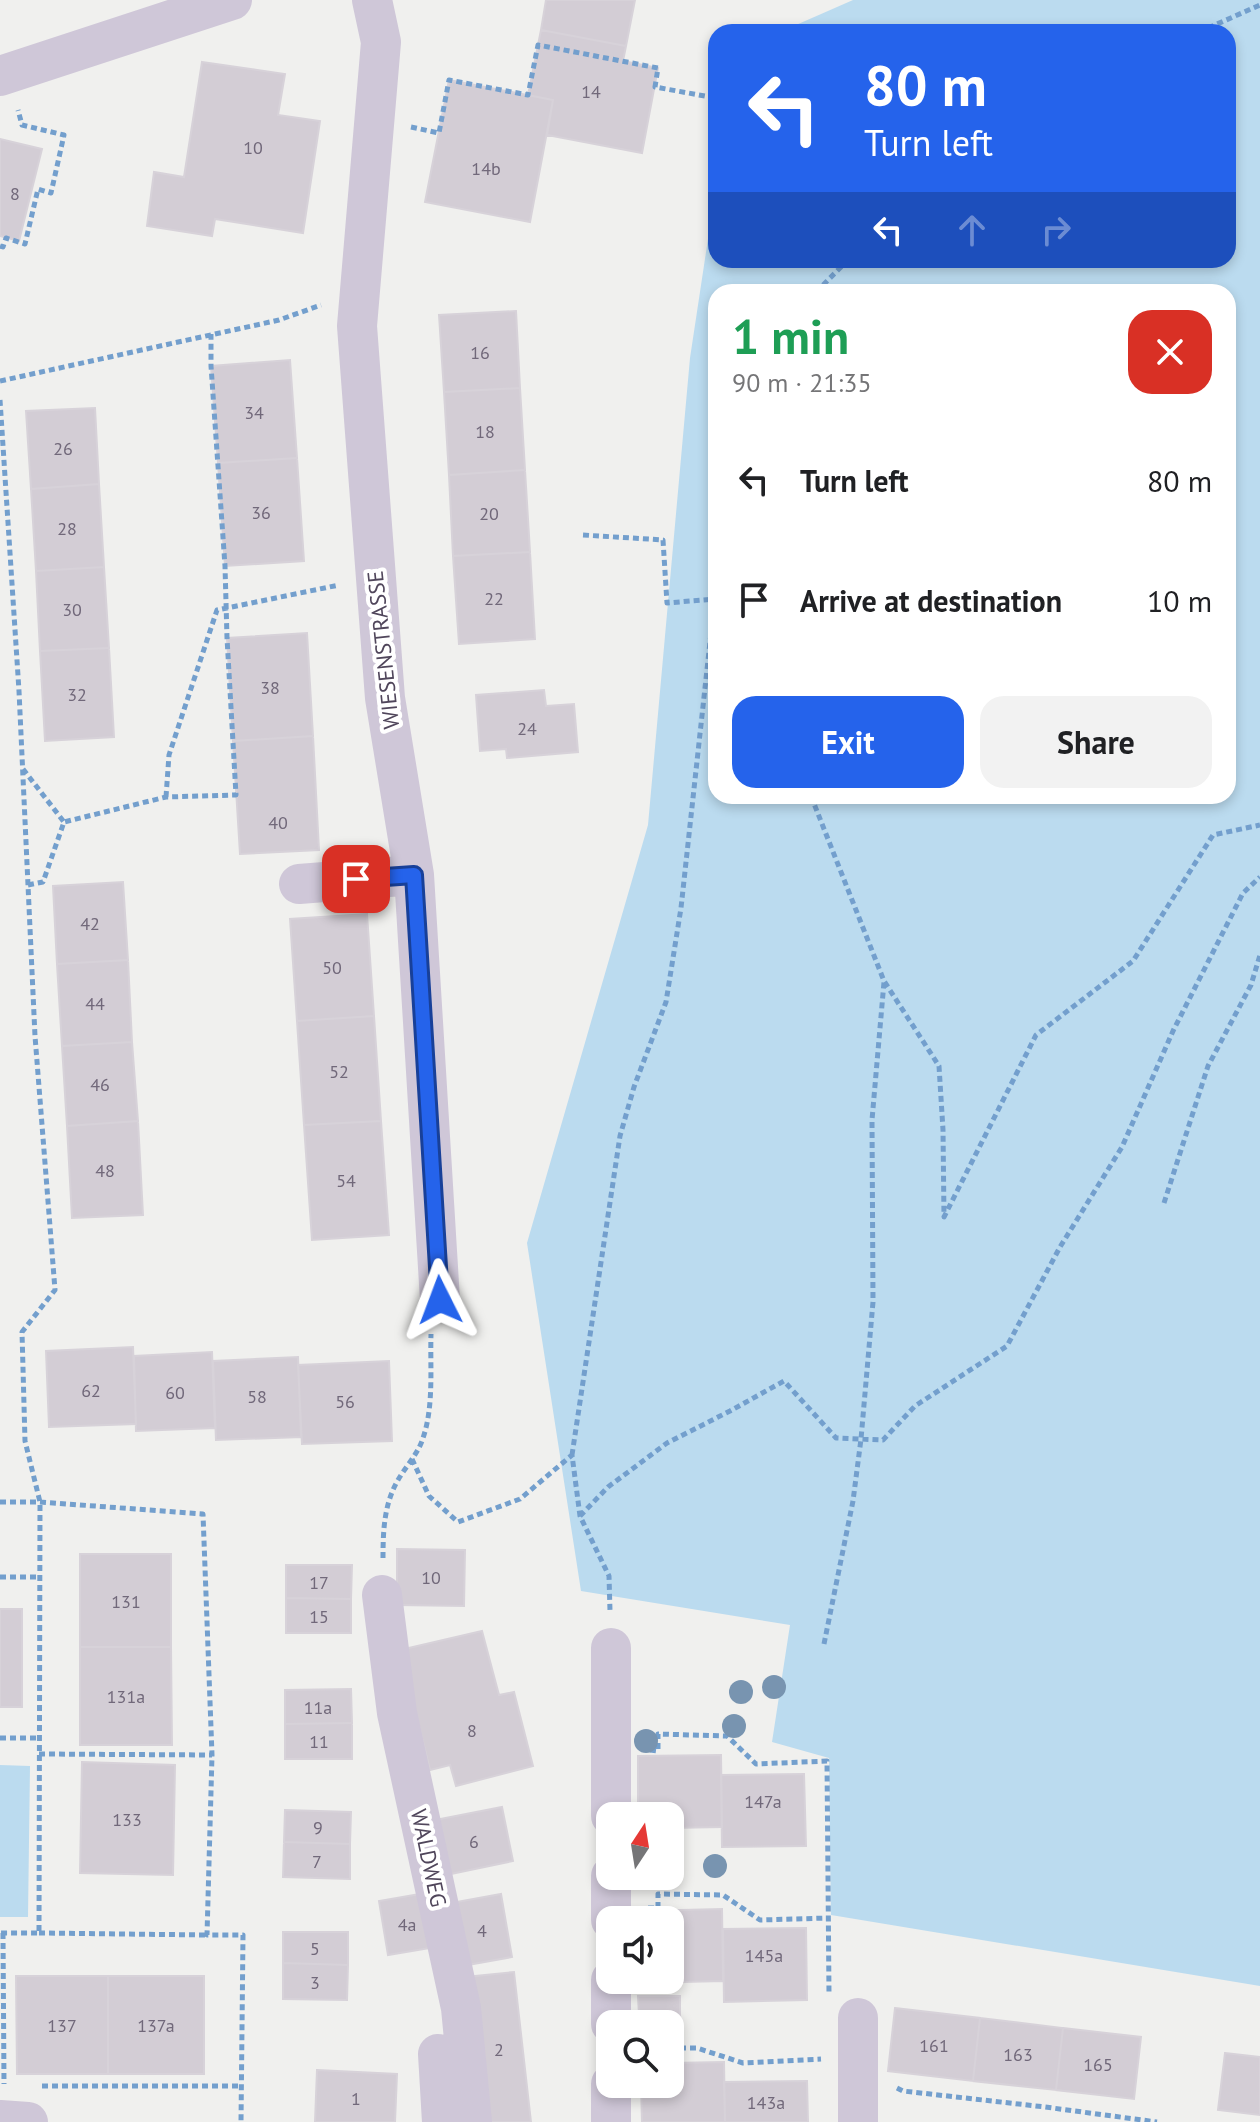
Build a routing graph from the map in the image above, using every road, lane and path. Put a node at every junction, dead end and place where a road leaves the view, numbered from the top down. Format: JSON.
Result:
{"nodes":[{"id":1,"x":232,"y":0,"type":"edge"},
{"id":2,"x":372,"y":0,"type":"edge"},
{"id":3,"x":1260,"y":5,"type":"edge"},
{"id":4,"x":1217,"y":24,"type":"edge"},
{"id":5,"x":8,"y":90,"type":"edge"},
{"id":6,"x":708,"y":97,"type":"edge"},
{"id":7,"x":375,"y":118,"type":"junction"},
{"id":8,"x":0,"y":246,"type":"edge"},
{"id":9,"x":840,"y":268,"type":"edge"},
{"id":10,"x":824,"y":284,"type":"edge"},
{"id":11,"x":360,"y":291,"type":"junction"},
{"id":12,"x":211,"y":334,"type":"junction"},
{"id":13,"x":0,"y":381,"type":"edge"},
{"id":14,"x":0,"y":400,"type":"edge"},
{"id":15,"x":583,"y":535,"type":"dead end"},
{"id":16,"x":376,"y":577,"type":"junction"},
{"id":17,"x":708,"y":600,"type":"edge"},
{"id":18,"x":228,"y":608,"type":"junction"},
{"id":19,"x":708,"y":663,"type":"edge"},
{"id":20,"x":23,"y":768,"type":"junction"},
{"id":21,"x":166,"y":797,"type":"junction"},
{"id":22,"x":814,"y":804,"type":"edge"},
{"id":23,"x":64,"y":822,"type":"junction"},
{"id":24,"x":1260,"y":825,"type":"edge"},
{"id":25,"x":414,"y":875,"type":"junction"},
{"id":26,"x":1260,"y":877,"type":"edge"},
{"id":27,"x":299,"y":884,"type":"dead end"},
{"id":28,"x":28,"y":885,"type":"junction"},
{"id":29,"x":1260,"y":955,"type":"edge"},
{"id":30,"x":884,"y":981,"type":"junction"},
{"id":31,"x":1164,"y":1203,"type":"dead end"},
{"id":32,"x":440,"y":1300,"type":"joint"},
{"id":33,"x":861,"y":1439,"type":"junction"},
{"id":34,"x":572,"y":1455,"type":"junction"},
{"id":35,"x":412,"y":1459,"type":"junction"},
{"id":36,"x":0,"y":1502,"type":"edge"},
{"id":37,"x":40,"y":1502,"type":"junction"},
{"id":38,"x":580,"y":1516,"type":"junction"},
{"id":39,"x":0,"y":1577,"type":"edge"},
{"id":40,"x":39,"y":1577,"type":"junction"},
{"id":41,"x":382,"y":1595,"type":"joint"},
{"id":42,"x":824,"y":1644,"type":"dead end"},
{"id":43,"x":611,"y":1648,"type":"joint"},
{"id":44,"x":0,"y":1738,"type":"edge"},
{"id":45,"x":39,"y":1738,"type":"junction"},
{"id":46,"x":647,"y":1750,"type":"dead end"},
{"id":47,"x":39,"y":1754,"type":"junction"},
{"id":48,"x":212,"y":1755,"type":"junction"},
{"id":49,"x":611,"y":1802,"type":"edge"},
{"id":50,"x":658,"y":1906,"type":"edge"},
{"id":51,"x":828,"y":1918,"type":"junction"},
{"id":52,"x":2,"y":1933,"type":"edge"},
{"id":53,"x":39,"y":1933,"type":"junction"},
{"id":54,"x":207,"y":1935,"type":"junction"},
{"id":55,"x":844,"y":2007,"type":"joint"},
{"id":56,"x":684,"y":2048,"type":"edge"},
{"id":57,"x":438,"y":2054,"type":"dead end"},
{"id":58,"x":857,"y":2062,"type":"junction"},
{"id":59,"x":0,"y":2086,"type":"edge"},
{"id":60,"x":241,"y":2086,"type":"junction"},
{"id":61,"x":611,"y":2098,"type":"edge"},
{"id":62,"x":32,"y":2104,"type":"edge"},
{"id":63,"x":0,"y":2120,"type":"edge"},
{"id":64,"x":241,"y":2122,"type":"edge"},
{"id":65,"x":442,"y":2122,"type":"edge"},
{"id":66,"x":472,"y":2122,"type":"edge"},
{"id":67,"x":611,"y":2122,"type":"edge"},
{"id":68,"x":858,"y":2122,"type":"edge"},
{"id":69,"x":1157,"y":2122,"type":"edge"}],
"edges":[{"from":1,"to":5,"type":"street"},
{"from":2,"to":7,"type":"street","name":"WIESENSTRASSE"},
{"from":3,"to":4,"type":"path"},
{"from":5,"to":8,"type":"path"},
{"from":6,"to":7,"type":"path"},
{"from":7,"to":11,"type":"street","name":"WIESENSTRASSE"},
{"from":9,"to":10,"type":"path"},
{"from":11,"to":12,"type":"path"},
{"from":11,"to":16,"type":"street","name":"WIESENSTRASSE"},
{"from":12,"to":13,"type":"path"},
{"from":12,"to":18,"type":"path"},
{"from":14,"to":20,"type":"path"},
{"from":15,"to":17,"type":"path"},
{"from":16,"to":18,"type":"path"},
{"from":16,"to":25,"type":"street","name":"WIESENSTRASSE"},
{"from":18,"to":21,"type":"path"},
{"from":18,"to":21,"type":"path"},
{"from":19,"to":34,"type":"path"},
{"from":20,"to":23,"type":"path"},
{"from":20,"to":28,"type":"path"},
{"from":21,"to":23,"type":"path"},
{"from":22,"to":30,"type":"path"},
{"from":23,"to":28,"type":"path"},
{"from":24,"to":30,"type":"path"},
{"from":25,"to":27,"type":"street"},
{"from":25,"to":32,"type":"street","name":"WIESENSTRASSE"},
{"from":26,"to":33,"type":"path"},
{"from":28,"to":37,"type":"path"},
{"from":29,"to":31,"type":"path"},
{"from":30,"to":33,"type":"path"},
{"from":32,"to":35,"type":"path"},
{"from":33,"to":38,"type":"path"},
{"from":33,"to":42,"type":"path"},
{"from":34,"to":35,"type":"path"},
{"from":34,"to":38,"type":"path"},
{"from":35,"to":41,"type":"path"},
{"from":36,"to":37,"type":"path"},
{"from":37,"to":40,"type":"path"},
{"from":37,"to":48,"type":"path"},
{"from":38,"to":43,"type":"path"},
{"from":39,"to":40,"type":"path"},
{"from":40,"to":45,"type":"path"},
{"from":41,"to":66,"type":"street","name":"WALDWEG"},
{"from":43,"to":49,"type":"street"},
{"from":44,"to":45,"type":"path"},
{"from":45,"to":47,"type":"path"},
{"from":46,"to":51,"type":"path"},
{"from":47,"to":48,"type":"path"},
{"from":47,"to":53,"type":"path"},
{"from":48,"to":54,"type":"path"},
{"from":50,"to":51,"type":"path"},
{"from":51,"to":55,"type":"path"},
{"from":52,"to":53,"type":"path"},
{"from":52,"to":59,"type":"path"},
{"from":53,"to":54,"type":"path"},
{"from":54,"to":60,"type":"path"},
{"from":55,"to":58,"type":"street"},
{"from":56,"to":58,"type":"path"},
{"from":57,"to":65,"type":"street"},
{"from":58,"to":68,"type":"street"},
{"from":58,"to":69,"type":"path"},
{"from":60,"to":62,"type":"path"},
{"from":60,"to":64,"type":"path"},
{"from":61,"to":67,"type":"street"},
{"from":62,"to":63,"type":"street"}]}
